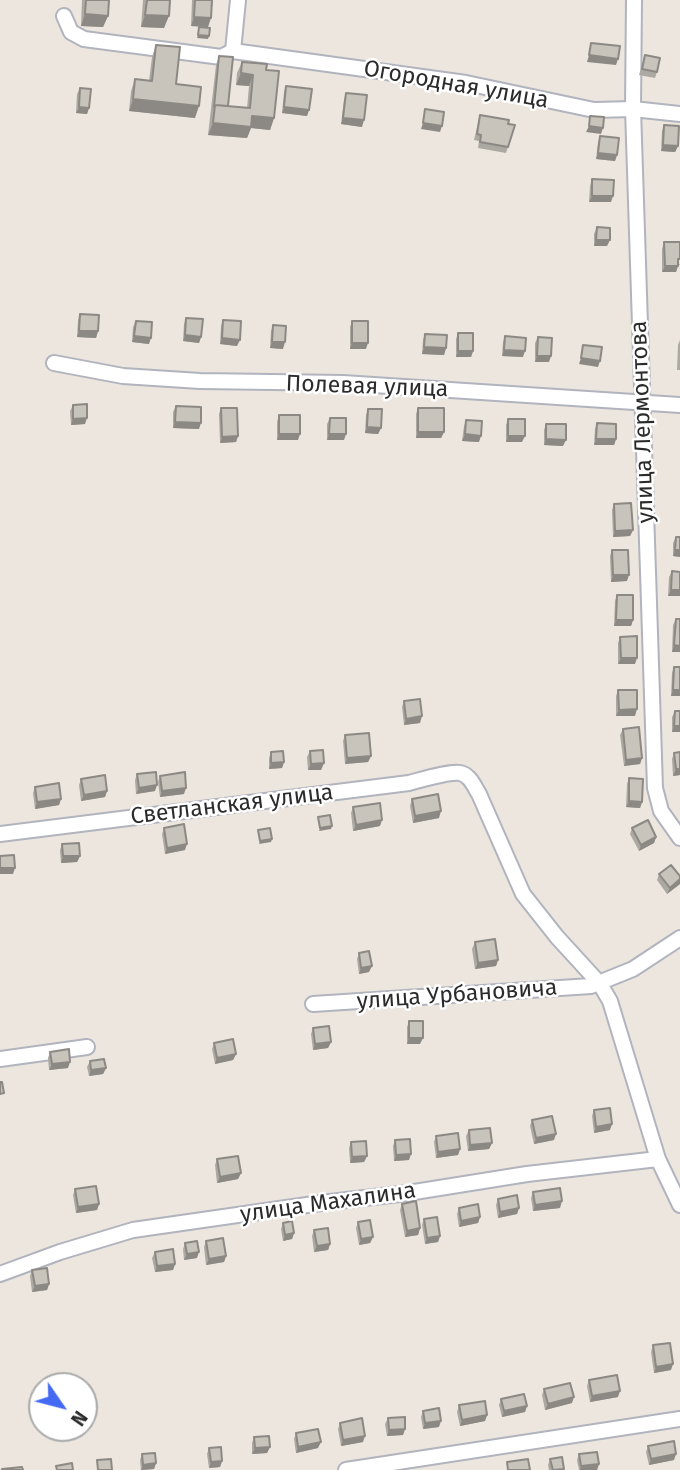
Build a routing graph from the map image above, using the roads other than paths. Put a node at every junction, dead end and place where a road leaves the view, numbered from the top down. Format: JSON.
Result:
{"nodes":[{"id":1,"x":238,"y":0,"type":"edge"},
{"id":2,"x":634,"y":0,"type":"edge"},
{"id":3,"x":64,"y":16,"type":"dead end"},
{"id":4,"x":233,"y":51,"type":"junction"},
{"id":5,"x":633,"y":109,"type":"junction"},
{"id":6,"x":680,"y":114,"type":"edge"},
{"id":7,"x":54,"y":363,"type":"dead end"},
{"id":8,"x":642,"y":402,"type":"junction"},
{"id":9,"x":680,"y":405,"type":"edge"},
{"id":10,"x":0,"y":834,"type":"edge"},
{"id":11,"x":680,"y":838,"type":"edge"},
{"id":12,"x":680,"y":938,"type":"edge"},
{"id":13,"x":600,"y":984,"type":"junction"},
{"id":14,"x":313,"y":1004,"type":"dead end"},
{"id":15,"x":87,"y":1047,"type":"dead end"},
{"id":16,"x":0,"y":1059,"type":"edge"},
{"id":17,"x":659,"y":1159,"type":"junction"},
{"id":18,"x":680,"y":1205,"type":"edge"},
{"id":19,"x":1,"y":1270,"type":"edge"},
{"id":20,"x":680,"y":1419,"type":"edge"},
{"id":21,"x":346,"y":1470,"type":"edge"}],
"edges":[{"from":1,"to":4,"type":"street"},
{"from":2,"to":5,"type":"street","name":"улица Лермонтова"},
{"from":3,"to":4,"type":"street","name":"Огородная улица"},
{"from":4,"to":5,"type":"street","name":"Огородная улица"},
{"from":5,"to":6,"type":"street","name":"Огородная улица"},
{"from":5,"to":8,"type":"street","name":"улица Лермонтова"},
{"from":7,"to":8,"type":"street","name":"Полевая улица"},
{"from":8,"to":9,"type":"street","name":"Полевая улица"},
{"from":8,"to":11,"type":"street","name":"улица Лермонтова"},
{"from":10,"to":13,"type":"street","name":"Светланская улица"},
{"from":12,"to":13,"type":"street","name":"улица Урбановича"},
{"from":13,"to":14,"type":"street","name":"улица Урбановича"},
{"from":13,"to":17,"type":"street"},
{"from":15,"to":16,"type":"street"},
{"from":17,"to":18,"type":"street"},
{"from":17,"to":19,"type":"street","name":"улица Махалина"},
{"from":20,"to":21,"type":"street"}]}
